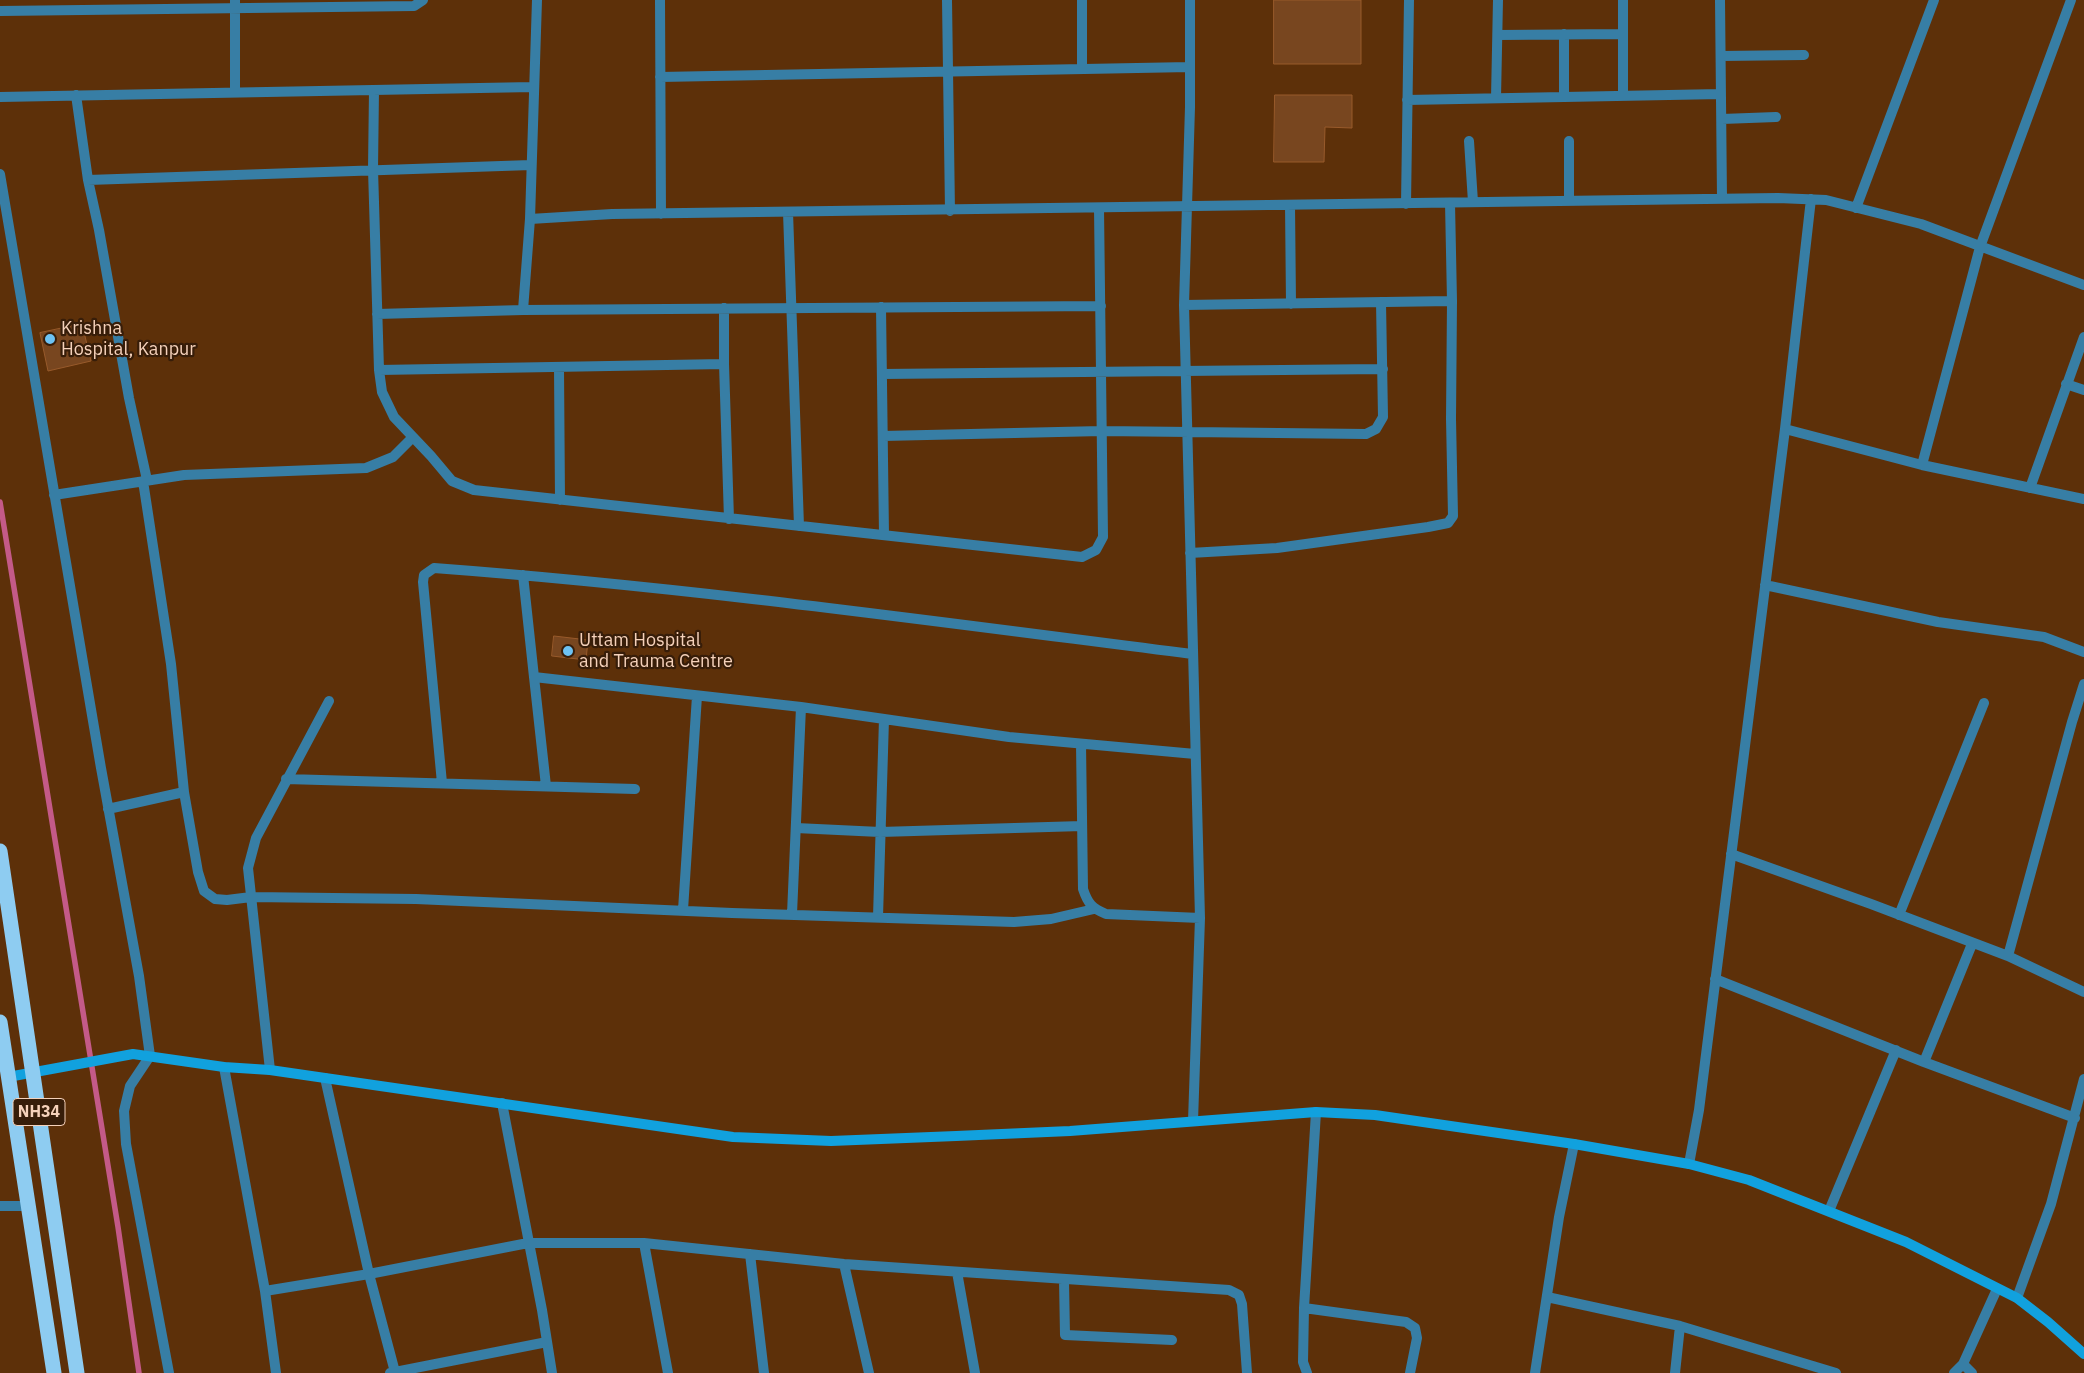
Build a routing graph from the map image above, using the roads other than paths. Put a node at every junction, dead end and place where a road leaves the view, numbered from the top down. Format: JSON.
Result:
{"nodes":[{"id":1,"x":423,"y":0,"type":"edge"},
{"id":2,"x":537,"y":0,"type":"edge"},
{"id":3,"x":660,"y":0,"type":"edge"},
{"id":4,"x":947,"y":0,"type":"edge"},
{"id":5,"x":1082,"y":0,"type":"edge"},
{"id":6,"x":1190,"y":0,"type":"edge"},
{"id":7,"x":1409,"y":0,"type":"edge"},
{"id":8,"x":1498,"y":0,"type":"edge"},
{"id":9,"x":1623,"y":0,"type":"edge"},
{"id":10,"x":1720,"y":0,"type":"edge"},
{"id":11,"x":1934,"y":0,"type":"edge"},
{"id":12,"x":2071,"y":0,"type":"edge"},
{"id":13,"x":236,"y":4,"type":"edge"},
{"id":14,"x":78,"y":5,"type":"edge"},
{"id":15,"x":0,"y":11,"type":"edge"},
{"id":16,"x":1498,"y":34,"type":"junction"},
{"id":17,"x":1564,"y":34,"type":"junction"},
{"id":18,"x":1623,"y":34,"type":"junction"},
{"id":19,"x":1804,"y":55,"type":"dead end"},
{"id":20,"x":1721,"y":56,"type":"junction"},
{"id":21,"x":1190,"y":67,"type":"junction"},
{"id":22,"x":1082,"y":69,"type":"junction"},
{"id":23,"x":948,"y":71,"type":"junction"},
{"id":24,"x":660,"y":77,"type":"junction"},
{"id":25,"x":533,"y":87,"type":"junction"},
{"id":26,"x":374,"y":90,"type":"junction"},
{"id":27,"x":235,"y":92,"type":"junction"},
{"id":28,"x":1721,"y":94,"type":"junction"},
{"id":29,"x":76,"y":96,"type":"junction"},
{"id":30,"x":1623,"y":96,"type":"junction"},
{"id":31,"x":0,"y":97,"type":"edge"},
{"id":32,"x":1564,"y":97,"type":"junction"},
{"id":33,"x":1496,"y":98,"type":"junction"},
{"id":34,"x":1408,"y":100,"type":"junction"},
{"id":35,"x":1776,"y":117,"type":"dead end"},
{"id":36,"x":1722,"y":119,"type":"junction"},
{"id":37,"x":1469,"y":141,"type":"dead end"},
{"id":38,"x":1569,"y":141,"type":"dead end"},
{"id":39,"x":531,"y":165,"type":"junction"},
{"id":40,"x":373,"y":169,"type":"junction"},
{"id":41,"x":0,"y":174,"type":"edge"},
{"id":42,"x":88,"y":180,"type":"junction"},
{"id":43,"x":1722,"y":198,"type":"junction"},
{"id":44,"x":1811,"y":199,"type":"junction"},
{"id":45,"x":1570,"y":201,"type":"junction"},
{"id":46,"x":1472,"y":202,"type":"junction"},
{"id":47,"x":1450,"y":203,"type":"junction"},
{"id":48,"x":1406,"y":204,"type":"junction"},
{"id":49,"x":1290,"y":205,"type":"junction"},
{"id":50,"x":1187,"y":206,"type":"junction"},
{"id":51,"x":1099,"y":208,"type":"junction"},
{"id":52,"x":1856,"y":208,"type":"junction"},
{"id":53,"x":950,"y":210,"type":"junction"},
{"id":54,"x":788,"y":212,"type":"junction"},
{"id":55,"x":661,"y":214,"type":"junction"},
{"id":56,"x":530,"y":219,"type":"junction"},
{"id":57,"x":1980,"y":247,"type":"junction"},
{"id":58,"x":2084,"y":286,"type":"edge"},
{"id":59,"x":1452,"y":301,"type":"junction"},
{"id":60,"x":1382,"y":302,"type":"junction"},
{"id":61,"x":1292,"y":304,"type":"junction"},
{"id":62,"x":1184,"y":305,"type":"junction"},
{"id":63,"x":1101,"y":306,"type":"junction"},
{"id":64,"x":882,"y":307,"type":"junction"},
{"id":65,"x":724,"y":308,"type":"junction"},
{"id":66,"x":791,"y":308,"type":"junction"},
{"id":67,"x":523,"y":310,"type":"junction"},
{"id":68,"x":377,"y":314,"type":"junction"},
{"id":69,"x":2084,"y":337,"type":"edge"},
{"id":70,"x":724,"y":364,"type":"junction"},
{"id":71,"x":559,"y":368,"type":"junction"},
{"id":72,"x":1383,"y":369,"type":"junction"},
{"id":73,"x":379,"y":370,"type":"junction"},
{"id":74,"x":1102,"y":370,"type":"junction"},
{"id":75,"x":1185,"y":370,"type":"junction"},
{"id":76,"x":882,"y":374,"type":"junction"},
{"id":77,"x":2066,"y":384,"type":"junction"},
{"id":78,"x":2084,"y":390,"type":"edge"},
{"id":79,"x":1785,"y":429,"type":"junction"},
{"id":80,"x":1102,"y":431,"type":"junction"},
{"id":81,"x":1187,"y":431,"type":"junction"},
{"id":82,"x":883,"y":436,"type":"junction"},
{"id":83,"x":414,"y":437,"type":"junction"},
{"id":84,"x":1922,"y":465,"type":"junction"},
{"id":85,"x":145,"y":480,"type":"junction"},
{"id":86,"x":2030,"y":488,"type":"junction"},
{"id":87,"x":54,"y":495,"type":"junction"},
{"id":88,"x":2084,"y":499,"type":"edge"},
{"id":89,"x":560,"y":500,"type":"junction"},
{"id":90,"x":729,"y":519,"type":"junction"},
{"id":91,"x":799,"y":526,"type":"junction"},
{"id":92,"x":884,"y":535,"type":"junction"},
{"id":93,"x":1190,"y":553,"type":"junction"},
{"id":94,"x":523,"y":575,"type":"junction"},
{"id":95,"x":1765,"y":585,"type":"junction"},
{"id":96,"x":2084,"y":652,"type":"edge"},
{"id":97,"x":1192,"y":654,"type":"junction"},
{"id":98,"x":534,"y":677,"type":"junction"},
{"id":99,"x":2084,"y":684,"type":"edge"},
{"id":100,"x":696,"y":696,"type":"junction"},
{"id":101,"x":329,"y":701,"type":"dead end"},
{"id":102,"x":1984,"y":703,"type":"dead end"},
{"id":103,"x":801,"y":707,"type":"junction"},
{"id":104,"x":884,"y":719,"type":"junction"},
{"id":105,"x":1081,"y":744,"type":"junction"},
{"id":106,"x":1195,"y":754,"type":"junction"},
{"id":107,"x":286,"y":779,"type":"junction"},
{"id":108,"x":442,"y":783,"type":"junction"},
{"id":109,"x":546,"y":786,"type":"junction"},
{"id":110,"x":635,"y":789,"type":"dead end"},
{"id":111,"x":184,"y":792,"type":"junction"},
{"id":112,"x":108,"y":809,"type":"junction"},
{"id":113,"x":1082,"y":826,"type":"junction"},
{"id":114,"x":796,"y":828,"type":"junction"},
{"id":115,"x":880,"y":832,"type":"junction"},
{"id":116,"x":0,"y":851,"type":"edge"},
{"id":117,"x":1731,"y":854,"type":"junction"},
{"id":118,"x":251,"y":896,"type":"junction"},
{"id":119,"x":1094,"y":909,"type":"junction"},
{"id":120,"x":683,"y":910,"type":"junction"},
{"id":121,"x":792,"y":914,"type":"junction"},
{"id":122,"x":1899,"y":915,"type":"junction"},
{"id":123,"x":878,"y":917,"type":"junction"},
{"id":124,"x":1200,"y":918,"type":"junction"},
{"id":125,"x":1972,"y":944,"type":"junction"},
{"id":126,"x":2008,"y":956,"type":"junction"},
{"id":127,"x":1715,"y":979,"type":"junction"},
{"id":128,"x":2084,"y":992,"type":"edge"},
{"id":129,"x":0,"y":1022,"type":"edge"},
{"id":130,"x":1896,"y":1050,"type":"junction"},
{"id":131,"x":150,"y":1056,"type":"junction"},
{"id":132,"x":1924,"y":1062,"type":"junction"},
{"id":133,"x":224,"y":1067,"type":"junction"},
{"id":134,"x":270,"y":1070,"type":"junction"},
{"id":135,"x":33,"y":1073,"type":"junction"},
{"id":136,"x":8,"y":1077,"type":"junction"},
{"id":137,"x":326,"y":1078,"type":"junction"},
{"id":138,"x":2084,"y":1079,"type":"edge"},
{"id":139,"x":502,"y":1103,"type":"junction"},
{"id":140,"x":1316,"y":1112,"type":"junction"},
{"id":141,"x":2075,"y":1118,"type":"junction"},
{"id":142,"x":1193,"y":1121,"type":"junction"},
{"id":143,"x":1574,"y":1144,"type":"junction"},
{"id":144,"x":1689,"y":1164,"type":"junction"},
{"id":145,"x":0,"y":1206,"type":"edge"},
{"id":146,"x":28,"y":1206,"type":"junction"},
{"id":147,"x":1829,"y":1211,"type":"junction"},
{"id":148,"x":528,"y":1243,"type":"junction"},
{"id":149,"x":644,"y":1243,"type":"junction"},
{"id":150,"x":750,"y":1254,"type":"junction"},
{"id":151,"x":844,"y":1264,"type":"junction"},
{"id":152,"x":957,"y":1272,"type":"junction"},
{"id":153,"x":369,"y":1274,"type":"junction"},
{"id":154,"x":1064,"y":1280,"type":"junction"},
{"id":155,"x":1997,"y":1289,"type":"junction"},
{"id":156,"x":265,"y":1291,"type":"junction"},
{"id":157,"x":1547,"y":1297,"type":"junction"},
{"id":158,"x":2016,"y":1298,"type":"junction"},
{"id":159,"x":1304,"y":1308,"type":"junction"},
{"id":160,"x":1680,"y":1326,"type":"junction"},
{"id":161,"x":1172,"y":1340,"type":"dead end"},
{"id":162,"x":547,"y":1342,"type":"junction"},
{"id":163,"x":2084,"y":1354,"type":"edge"},
{"id":164,"x":1963,"y":1364,"type":"junction"},
{"id":165,"x":392,"y":1372,"type":"edge"},
{"id":166,"x":54,"y":1373,"type":"edge"},
{"id":167,"x":78,"y":1373,"type":"edge"},
{"id":168,"x":168,"y":1373,"type":"edge"},
{"id":169,"x":276,"y":1373,"type":"edge"},
{"id":170,"x":552,"y":1373,"type":"edge"},
{"id":171,"x":668,"y":1373,"type":"edge"},
{"id":172,"x":764,"y":1373,"type":"edge"},
{"id":173,"x":869,"y":1373,"type":"edge"},
{"id":174,"x":975,"y":1373,"type":"edge"},
{"id":175,"x":1247,"y":1373,"type":"edge"},
{"id":176,"x":1307,"y":1373,"type":"edge"},
{"id":177,"x":1410,"y":1373,"type":"edge"},
{"id":178,"x":1535,"y":1373,"type":"edge"},
{"id":179,"x":1675,"y":1373,"type":"edge"},
{"id":180,"x":1836,"y":1373,"type":"edge"},
{"id":181,"x":1954,"y":1373,"type":"edge"},
{"id":182,"x":1972,"y":1373,"type":"edge"}],
"edges":[{"from":1,"to":13,"type":"street"},
{"from":2,"to":25,"type":"street"},
{"from":3,"to":24,"type":"street"},
{"from":4,"to":23,"type":"street"},
{"from":5,"to":22,"type":"street"},
{"from":6,"to":21,"type":"street"},
{"from":7,"to":34,"type":"street"},
{"from":8,"to":16,"type":"street"},
{"from":9,"to":18,"type":"street"},
{"from":10,"to":20,"type":"street"},
{"from":11,"to":52,"type":"street"},
{"from":12,"to":57,"type":"street"},
{"from":13,"to":14,"type":"street"},
{"from":13,"to":27,"type":"street"},
{"from":14,"to":15,"type":"street"},
{"from":16,"to":17,"type":"street"},
{"from":16,"to":33,"type":"street"},
{"from":17,"to":18,"type":"street"},
{"from":17,"to":32,"type":"street"},
{"from":18,"to":30,"type":"street"},
{"from":19,"to":20,"type":"street"},
{"from":20,"to":28,"type":"street"},
{"from":21,"to":22,"type":"street"},
{"from":21,"to":50,"type":"street"},
{"from":22,"to":23,"type":"street"},
{"from":23,"to":24,"type":"street"},
{"from":23,"to":53,"type":"street"},
{"from":24,"to":55,"type":"street"},
{"from":25,"to":26,"type":"street"},
{"from":25,"to":39,"type":"street"},
{"from":26,"to":27,"type":"street"},
{"from":26,"to":40,"type":"street"},
{"from":27,"to":29,"type":"street"},
{"from":28,"to":30,"type":"street"},
{"from":28,"to":36,"type":"street"},
{"from":29,"to":31,"type":"street"},
{"from":29,"to":42,"type":"street"},
{"from":30,"to":32,"type":"street"},
{"from":32,"to":33,"type":"street"},
{"from":33,"to":34,"type":"street"},
{"from":34,"to":48,"type":"street"},
{"from":35,"to":36,"type":"street"},
{"from":36,"to":43,"type":"street"},
{"from":37,"to":46,"type":"street"},
{"from":38,"to":45,"type":"street"},
{"from":39,"to":40,"type":"street"},
{"from":39,"to":56,"type":"street"},
{"from":40,"to":42,"type":"street"},
{"from":40,"to":68,"type":"street"},
{"from":41,"to":87,"type":"street"},
{"from":42,"to":85,"type":"street"},
{"from":43,"to":44,"type":"street"},
{"from":43,"to":45,"type":"street"},
{"from":44,"to":52,"type":"street"},
{"from":44,"to":79,"type":"street"},
{"from":45,"to":46,"type":"street"},
{"from":46,"to":47,"type":"street"},
{"from":47,"to":48,"type":"street"},
{"from":47,"to":59,"type":"street"},
{"from":48,"to":49,"type":"street"},
{"from":49,"to":50,"type":"street"},
{"from":49,"to":61,"type":"street"},
{"from":50,"to":51,"type":"street"},
{"from":50,"to":62,"type":"street"},
{"from":51,"to":53,"type":"street"},
{"from":51,"to":63,"type":"street"},
{"from":52,"to":57,"type":"street"},
{"from":53,"to":54,"type":"street"},
{"from":54,"to":55,"type":"street"},
{"from":54,"to":66,"type":"street"},
{"from":55,"to":56,"type":"street"},
{"from":56,"to":67,"type":"street"},
{"from":57,"to":58,"type":"street"},
{"from":57,"to":84,"type":"street"},
{"from":59,"to":60,"type":"street"},
{"from":59,"to":93,"type":"street"},
{"from":60,"to":61,"type":"street"},
{"from":60,"to":72,"type":"street"},
{"from":61,"to":62,"type":"street"},
{"from":62,"to":75,"type":"street"},
{"from":63,"to":64,"type":"street"},
{"from":63,"to":74,"type":"street"},
{"from":64,"to":66,"type":"street"},
{"from":64,"to":76,"type":"street"},
{"from":65,"to":66,"type":"street"},
{"from":65,"to":67,"type":"street"},
{"from":65,"to":70,"type":"street"},
{"from":66,"to":91,"type":"street"},
{"from":67,"to":68,"type":"street"},
{"from":68,"to":73,"type":"street"},
{"from":69,"to":77,"type":"street"},
{"from":70,"to":71,"type":"street"},
{"from":70,"to":90,"type":"street"},
{"from":71,"to":73,"type":"street"},
{"from":71,"to":89,"type":"street"},
{"from":72,"to":75,"type":"street"},
{"from":72,"to":81,"type":"street"},
{"from":73,"to":83,"type":"street"},
{"from":74,"to":75,"type":"street"},
{"from":74,"to":76,"type":"street"},
{"from":74,"to":80,"type":"street"},
{"from":75,"to":81,"type":"street"},
{"from":76,"to":82,"type":"street"},
{"from":77,"to":78,"type":"street"},
{"from":77,"to":86,"type":"street"},
{"from":79,"to":84,"type":"street"},
{"from":79,"to":95,"type":"street"},
{"from":80,"to":81,"type":"street"},
{"from":80,"to":82,"type":"street"},
{"from":80,"to":92,"type":"street"},
{"from":81,"to":93,"type":"street"},
{"from":82,"to":92,"type":"street"},
{"from":83,"to":85,"type":"street"},
{"from":83,"to":89,"type":"street"},
{"from":84,"to":86,"type":"street"},
{"from":85,"to":87,"type":"street"},
{"from":85,"to":111,"type":"street"},
{"from":86,"to":88,"type":"street"},
{"from":87,"to":112,"type":"street"},
{"from":89,"to":90,"type":"street"},
{"from":90,"to":91,"type":"street"},
{"from":91,"to":92,"type":"street"},
{"from":93,"to":97,"type":"street"},
{"from":94,"to":97,"type":"street"},
{"from":94,"to":98,"type":"street"},
{"from":94,"to":108,"type":"street"},
{"from":95,"to":96,"type":"street"},
{"from":95,"to":117,"type":"street"},
{"from":97,"to":106,"type":"street"},
{"from":98,"to":100,"type":"street"},
{"from":98,"to":109,"type":"street"},
{"from":99,"to":126,"type":"street"},
{"from":100,"to":103,"type":"street"},
{"from":100,"to":120,"type":"street"},
{"from":101,"to":107,"type":"street"},
{"from":102,"to":122,"type":"street"},
{"from":103,"to":104,"type":"street"},
{"from":103,"to":114,"type":"street"},
{"from":104,"to":105,"type":"street"},
{"from":104,"to":115,"type":"street"},
{"from":105,"to":106,"type":"street"},
{"from":105,"to":113,"type":"street"},
{"from":106,"to":124,"type":"street"},
{"from":107,"to":108,"type":"street"},
{"from":107,"to":118,"type":"street"},
{"from":108,"to":109,"type":"street"},
{"from":109,"to":110,"type":"street"},
{"from":111,"to":112,"type":"street"},
{"from":111,"to":118,"type":"street"},
{"from":112,"to":131,"type":"street"},
{"from":113,"to":115,"type":"street"},
{"from":113,"to":119,"type":"street"},
{"from":114,"to":115,"type":"street"},
{"from":114,"to":121,"type":"street"},
{"from":115,"to":123,"type":"street"},
{"from":116,"to":135,"type":"highway","number":"NH34"},
{"from":117,"to":122,"type":"street"},
{"from":117,"to":127,"type":"street"},
{"from":118,"to":120,"type":"street"},
{"from":118,"to":134,"type":"street"},
{"from":119,"to":123,"type":"street"},
{"from":119,"to":124,"type":"street"},
{"from":120,"to":121,"type":"street"},
{"from":121,"to":123,"type":"street"},
{"from":122,"to":125,"type":"street"},
{"from":124,"to":142,"type":"street"},
{"from":125,"to":126,"type":"street"},
{"from":125,"to":132,"type":"street"},
{"from":126,"to":128,"type":"street"},
{"from":127,"to":130,"type":"street"},
{"from":127,"to":144,"type":"street"},
{"from":129,"to":136,"type":"highway","number":"NH34"},
{"from":130,"to":132,"type":"street"},
{"from":130,"to":147,"type":"street"},
{"from":131,"to":133,"type":"street"},
{"from":131,"to":135,"type":"street"},
{"from":131,"to":168,"type":"street"},
{"from":132,"to":141,"type":"street"},
{"from":133,"to":134,"type":"street"},
{"from":133,"to":156,"type":"street"},
{"from":134,"to":137,"type":"street"},
{"from":135,"to":136,"type":"street"},
{"from":135,"to":167,"type":"highway","number":"NH34"},
{"from":136,"to":146,"type":"highway","number":"NH34"},
{"from":137,"to":139,"type":"street"},
{"from":137,"to":153,"type":"street"},
{"from":138,"to":141,"type":"street"},
{"from":139,"to":142,"type":"street"},
{"from":139,"to":148,"type":"street"},
{"from":140,"to":142,"type":"street"},
{"from":140,"to":143,"type":"street"},
{"from":140,"to":159,"type":"street"},
{"from":141,"to":158,"type":"street"},
{"from":143,"to":144,"type":"street"},
{"from":143,"to":157,"type":"street"},
{"from":144,"to":147,"type":"street"},
{"from":145,"to":146,"type":"street"},
{"from":146,"to":166,"type":"highway","number":"NH34"},
{"from":147,"to":155,"type":"street"},
{"from":148,"to":149,"type":"street"},
{"from":148,"to":153,"type":"street"},
{"from":148,"to":162,"type":"street"},
{"from":149,"to":150,"type":"street"},
{"from":149,"to":171,"type":"street"},
{"from":150,"to":151,"type":"street"},
{"from":150,"to":172,"type":"street"},
{"from":151,"to":152,"type":"street"},
{"from":151,"to":173,"type":"street"},
{"from":152,"to":154,"type":"street"},
{"from":152,"to":174,"type":"street"},
{"from":153,"to":156,"type":"street"},
{"from":153,"to":165,"type":"street"},
{"from":154,"to":161,"type":"street"},
{"from":154,"to":175,"type":"street"},
{"from":155,"to":158,"type":"street"},
{"from":155,"to":164,"type":"street"},
{"from":156,"to":169,"type":"street"},
{"from":157,"to":160,"type":"street"},
{"from":157,"to":178,"type":"street"},
{"from":158,"to":163,"type":"street"},
{"from":159,"to":176,"type":"street"},
{"from":159,"to":177,"type":"street"},
{"from":160,"to":179,"type":"street"},
{"from":160,"to":180,"type":"street"},
{"from":162,"to":165,"type":"street"},
{"from":162,"to":170,"type":"street"},
{"from":164,"to":181,"type":"street"},
{"from":164,"to":182,"type":"street"}]}
